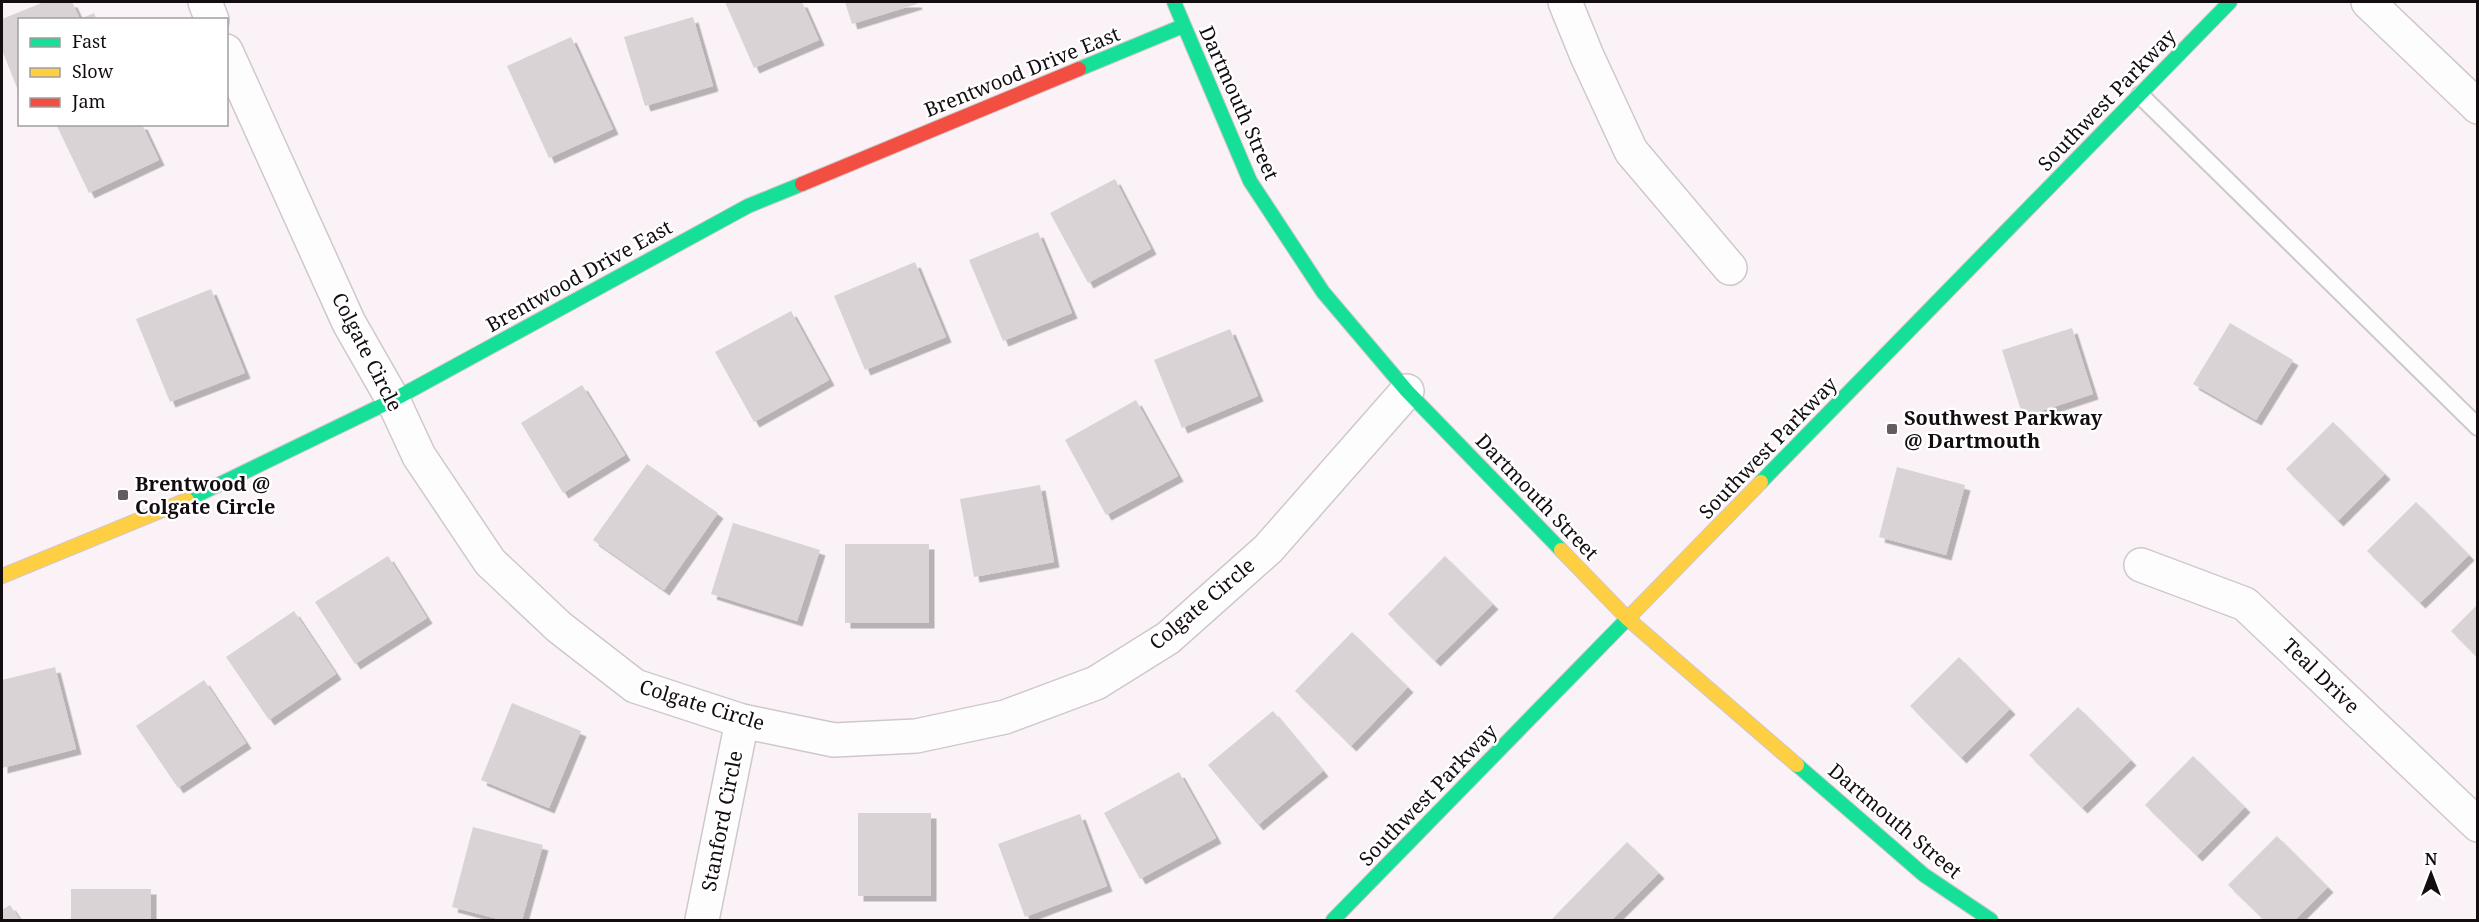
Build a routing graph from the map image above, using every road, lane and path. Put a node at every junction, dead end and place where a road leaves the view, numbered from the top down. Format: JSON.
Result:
{"nodes":[{"id":1,"x":205,"y":2,"type":"edge"},
{"id":2,"x":1174,"y":2,"type":"edge"},
{"id":3,"x":1565,"y":2,"type":"edge"},
{"id":4,"x":2230,"y":2,"type":"edge"},
{"id":5,"x":2368,"y":2,"type":"edge"},
{"id":6,"x":211,"y":18,"type":"edge"},
{"id":7,"x":1183,"y":26,"type":"junction"},
{"id":8,"x":228,"y":55,"type":"edge"},
{"id":9,"x":2140,"y":94,"type":"junction"},
{"id":10,"x":2478,"y":107,"type":"edge"},
{"id":11,"x":1730,"y":268,"type":"dead end"},
{"id":12,"x":1407,"y":391,"type":"junction"},
{"id":13,"x":393,"y":400,"type":"junction"},
{"id":14,"x":2478,"y":427,"type":"edge"},
{"id":15,"x":2141,"y":566,"type":"dead end"},
{"id":16,"x":2,"y":576,"type":"edge"},
{"id":17,"x":1628,"y":619,"type":"junction"},
{"id":18,"x":742,"y":721,"type":"junction"},
{"id":19,"x":2478,"y":825,"type":"edge"},
{"id":20,"x":702,"y":921,"type":"edge"},
{"id":21,"x":1333,"y":921,"type":"edge"},
{"id":22,"x":1991,"y":921,"type":"edge"}],
"edges":[{"from":1,"to":6,"type":"street"},
{"from":2,"to":7,"type":"street","name":"Dartmouth Street"},
{"from":3,"to":11,"type":"street"},
{"from":4,"to":9,"type":"street","name":"Southwest Parkway"},
{"from":5,"to":10,"type":"street"},
{"from":7,"to":12,"type":"street","name":"Dartmouth Street"},
{"from":7,"to":13,"type":"street","name":"Brentwood Drive East"},
{"from":8,"to":13,"type":"street","name":"Colgate Circle"},
{"from":9,"to":14,"type":"lane"},
{"from":9,"to":17,"type":"street","name":"Southwest Parkway"},
{"from":12,"to":17,"type":"street","name":"Dartmouth Street"},
{"from":12,"to":18,"type":"street","name":"Colgate Circle"},
{"from":13,"to":16,"type":"street","name":"Brentwood Drive East"},
{"from":13,"to":18,"type":"street","name":"Colgate Circle"},
{"from":15,"to":19,"type":"street","name":"Teal Drive"},
{"from":17,"to":21,"type":"street","name":"Southwest Parkway"},
{"from":17,"to":22,"type":"street","name":"Dartmouth Street"},
{"from":18,"to":20,"type":"street","name":"Stanford Circle"}]}
